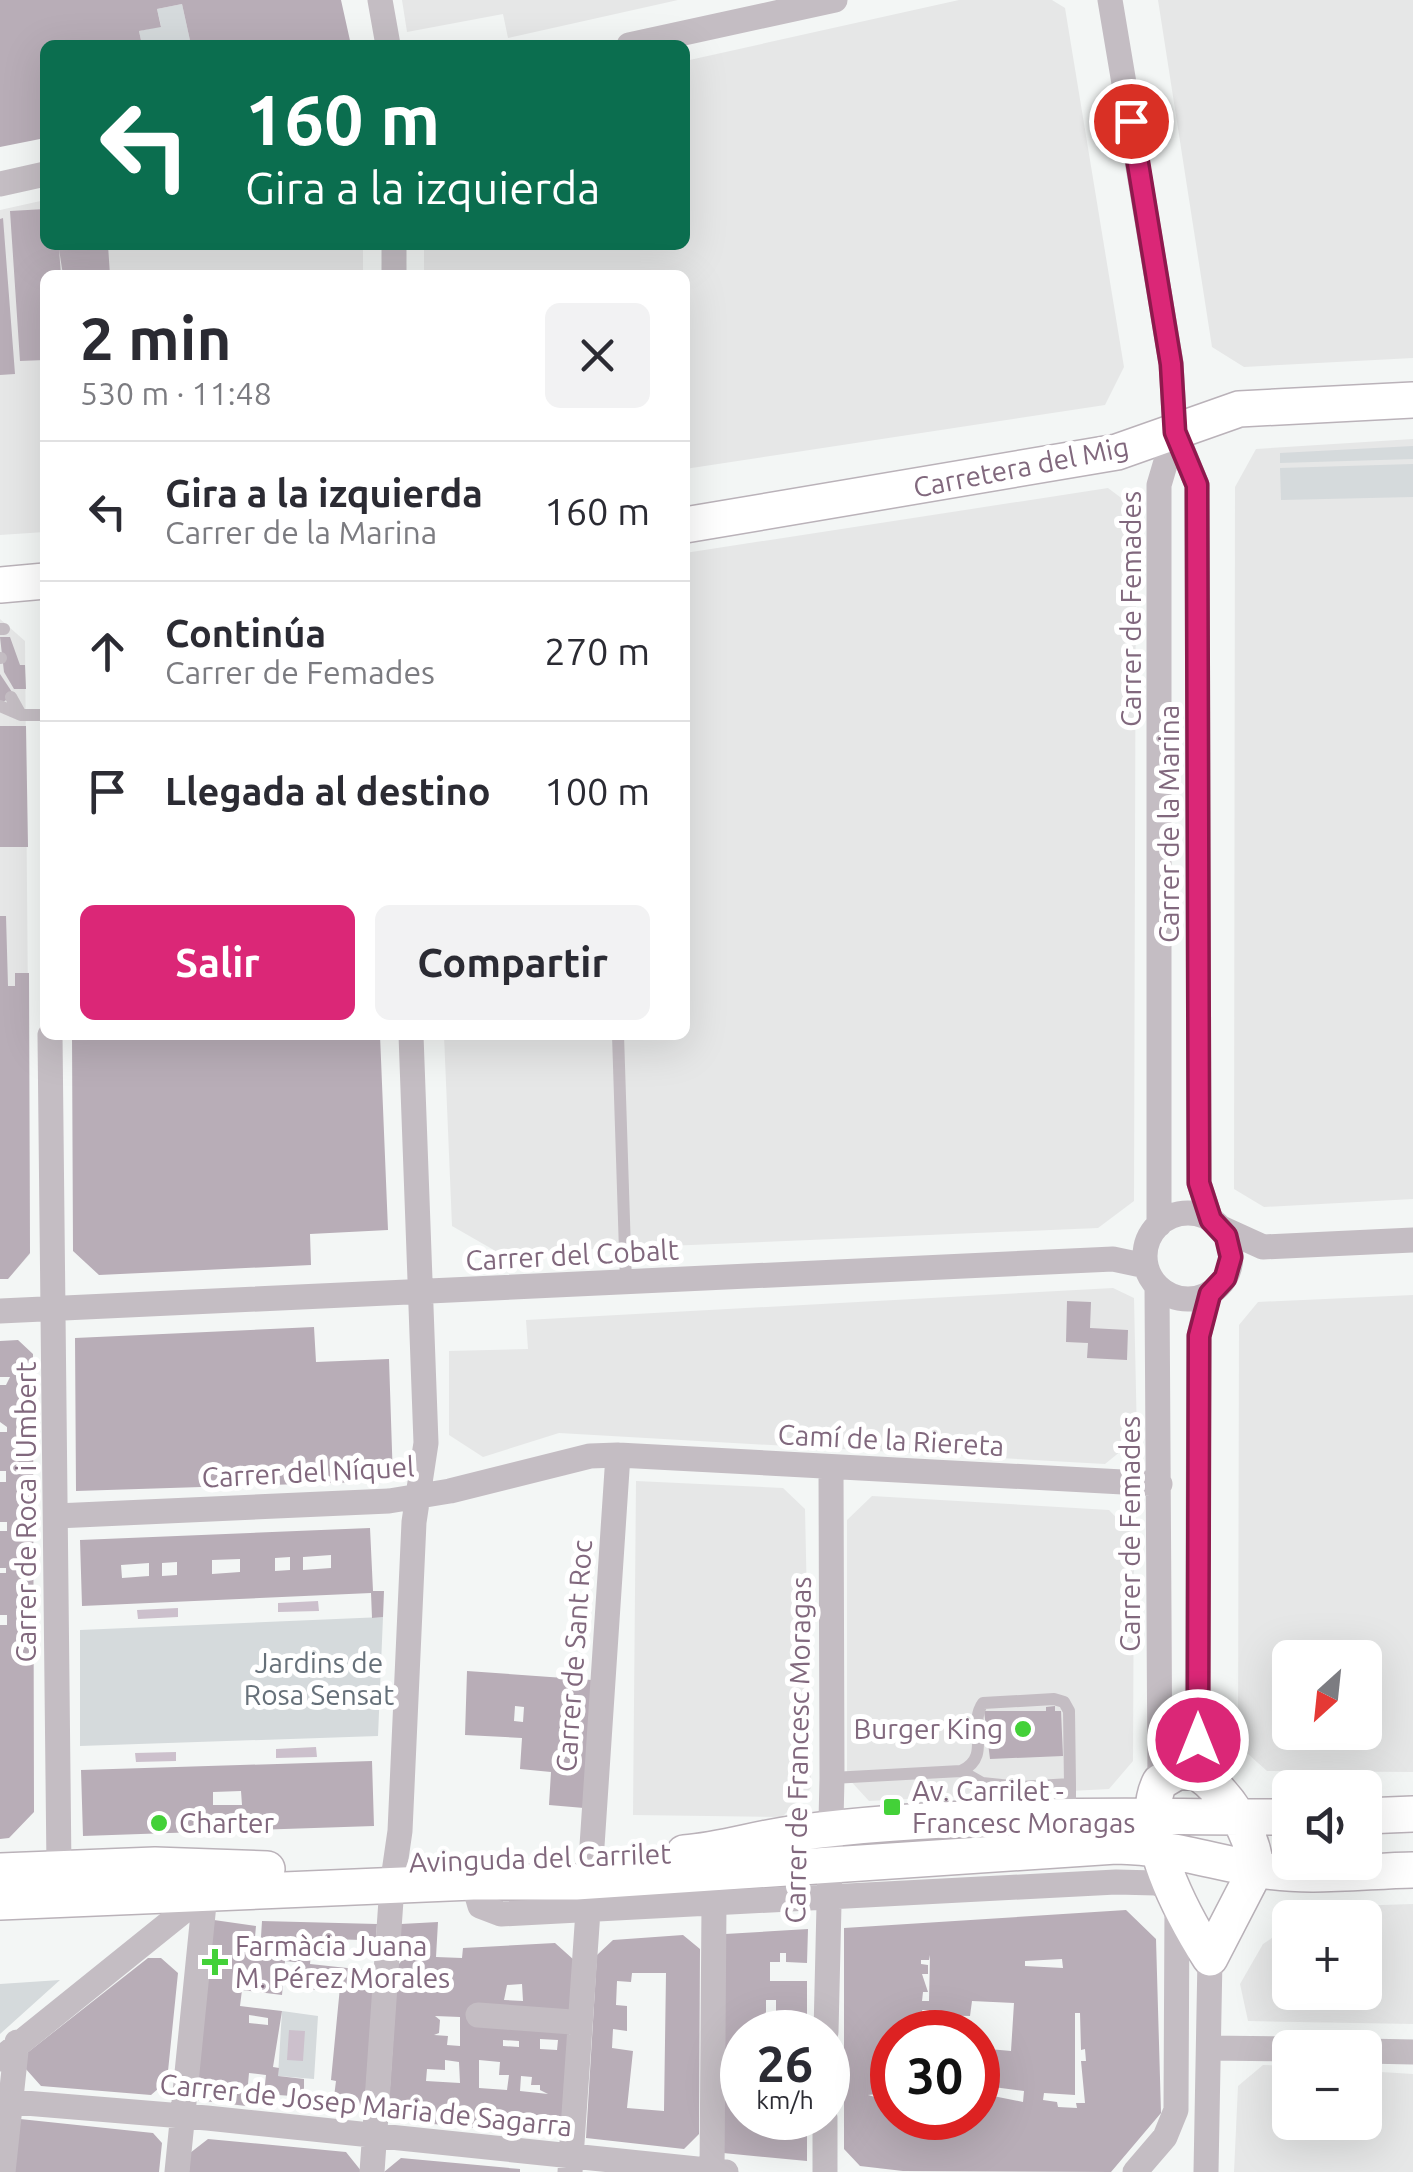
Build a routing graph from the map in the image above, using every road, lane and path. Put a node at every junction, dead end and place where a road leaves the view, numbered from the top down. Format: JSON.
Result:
{"nodes":[{"id":1,"x":380,"y":0,"type":"edge"},
{"id":2,"x":835,"y":0,"type":"edge"},
{"id":3,"x":1110,"y":0,"type":"edge"},
{"id":4,"x":387,"y":40,"type":"edge"},
{"id":5,"x":652,"y":40,"type":"edge"},
{"id":6,"x":40,"y":175,"type":"edge"},
{"id":7,"x":0,"y":184,"type":"edge"},
{"id":8,"x":1413,"y":400,"type":"edge"},
{"id":9,"x":1175,"y":432,"type":"junction"},
{"id":10,"x":690,"y":524,"type":"edge"},
{"id":11,"x":40,"y":581,"type":"edge"},
{"id":12,"x":0,"y":585,"type":"edge"},
{"id":13,"x":3,"y":705,"type":"edge"},
{"id":14,"x":40,"y":715,"type":"edge"},
{"id":15,"x":50,"y":1040,"type":"edge"},
{"id":16,"x":411,"y":1040,"type":"edge"},
{"id":17,"x":618,"y":1040,"type":"edge"},
{"id":18,"x":1215,"y":1224,"type":"junction"},
{"id":19,"x":1159,"y":1225,"type":"junction"},
{"id":20,"x":1413,"y":1240,"type":"edge"},
{"id":21,"x":1263,"y":1247,"type":"junction"},
{"id":22,"x":1230,"y":1268,"type":"junction"},
{"id":23,"x":1152,"y":1276,"type":"junction"},
{"id":24,"x":626,"y":1282,"type":"junction"},
{"id":25,"x":420,"y":1292,"type":"junction"},
{"id":26,"x":1210,"y":1294,"type":"junction"},
{"id":27,"x":54,"y":1308,"type":"junction"},
{"id":28,"x":0,"y":1311,"type":"edge"},
{"id":29,"x":618,"y":1455,"type":"junction"},
{"id":30,"x":831,"y":1468,"type":"junction"},
{"id":31,"x":1160,"y":1484,"type":"junction"},
{"id":32,"x":418,"y":1498,"type":"junction"},
{"id":33,"x":56,"y":1516,"type":"junction"},
{"id":34,"x":961,"y":1771,"type":"junction"},
{"id":35,"x":1198,"y":1772,"type":"junction"},
{"id":36,"x":832,"y":1778,"type":"junction"},
{"id":37,"x":1070,"y":1800,"type":"junction"},
{"id":38,"x":1157,"y":1814,"type":"junction"},
{"id":39,"x":1413,"y":1814,"type":"edge"},
{"id":40,"x":1382,"y":1815,"type":"edge"},
{"id":41,"x":1237,"y":1817,"type":"junction"},
{"id":42,"x":1272,"y":1817,"type":"edge"},
{"id":43,"x":590,"y":1861,"type":"junction"},
{"id":44,"x":829,"y":1864,"type":"junction"},
{"id":45,"x":182,"y":1867,"type":"junction"},
{"id":46,"x":59,"y":1869,"type":"junction"},
{"id":47,"x":1256,"y":1869,"type":"junction"},
{"id":48,"x":1413,"y":1870,"type":"edge"},
{"id":49,"x":0,"y":1871,"type":"edge"},
{"id":50,"x":394,"y":1875,"type":"junction"},
{"id":51,"x":473,"y":1882,"type":"junction"},
{"id":52,"x":205,"y":1894,"type":"junction"},
{"id":53,"x":1176,"y":1895,"type":"junction"},
{"id":54,"x":0,"y":1902,"type":"edge"},
{"id":55,"x":714,"y":1904,"type":"junction"},
{"id":56,"x":1237,"y":1909,"type":"junction"},
{"id":57,"x":588,"y":1911,"type":"junction"},
{"id":58,"x":1210,"y":1958,"type":"junction"},
{"id":59,"x":826,"y":2010,"type":"edge"},
{"id":60,"x":478,"y":2015,"type":"dead end"},
{"id":61,"x":572,"y":2022,"type":"dead end"},
{"id":62,"x":1208,"y":2048,"type":"junction"},
{"id":63,"x":1272,"y":2049,"type":"edge"},
{"id":64,"x":9,"y":2050,"type":"edge"},
{"id":65,"x":1382,"y":2051,"type":"edge"},
{"id":66,"x":1413,"y":2052,"type":"edge"},
{"id":67,"x":6,"y":2101,"type":"edge"},
{"id":68,"x":183,"y":2116,"type":"junction"},
{"id":69,"x":375,"y":2135,"type":"junction"},
{"id":70,"x":825,"y":2140,"type":"edge"},
{"id":71,"x":571,"y":2164,"type":"edge"},
{"id":72,"x":3,"y":2172,"type":"edge"},
{"id":73,"x":177,"y":2172,"type":"edge"},
{"id":74,"x":372,"y":2172,"type":"edge"},
{"id":75,"x":717,"y":2172,"type":"edge"},
{"id":76,"x":825,"y":2172,"type":"edge"},
{"id":77,"x":1135,"y":2172,"type":"edge"},
{"id":78,"x":1206,"y":2172,"type":"edge"}],
"edges":[{"from":1,"to":4,"type":"street"},
{"from":2,"to":5,"type":"street"},
{"from":3,"to":9,"type":"street","name":"Carrer de Femades"},
{"from":6,"to":7,"type":"street"},
{"from":8,"to":9,"type":"main road","name":"Carretera del Mig"},
{"from":9,"to":10,"type":"main road","name":"Carretera del Mig"},
{"from":9,"to":18,"type":"street","name":"Carrer de la Marina"},
{"from":9,"to":19,"type":"street","name":"Carrer de Femades"},
{"from":11,"to":12,"type":"main road"},
{"from":13,"to":14,"type":"lane"},
{"from":15,"to":27,"type":"street","name":"Carrer de Roca i Umbert"},
{"from":16,"to":25,"type":"street"},
{"from":17,"to":24,"type":"lane"},
{"from":18,"to":19,"type":"street"},
{"from":18,"to":21,"type":"street"},
{"from":18,"to":22,"type":"street"},
{"from":19,"to":23,"type":"street"},
{"from":20,"to":21,"type":"street"},
{"from":21,"to":22,"type":"street"},
{"from":22,"to":26,"type":"street"},
{"from":23,"to":24,"type":"street","name":"Carrer del Cobalt"},
{"from":23,"to":26,"type":"street"},
{"from":23,"to":31,"type":"street","name":"Carrer de Femades"},
{"from":24,"to":25,"type":"street","name":"Carrer del Cobalt"},
{"from":25,"to":27,"type":"street","name":"Carrer del Cobalt"},
{"from":25,"to":32,"type":"street"},
{"from":26,"to":35,"type":"street"},
{"from":27,"to":28,"type":"street","name":"Carrer del Cobalt"},
{"from":27,"to":33,"type":"street","name":"Carrer de Roca i Umbert"},
{"from":29,"to":30,"type":"street","name":"Camí de la Riereta"},
{"from":29,"to":32,"type":"street","name":"Carrer del Níquel"},
{"from":29,"to":43,"type":"street","name":"Carrer de Sant Roc"},
{"from":30,"to":31,"type":"street","name":"Camí de la Riereta"},
{"from":30,"to":36,"type":"street","name":"Carrer de Francesc Moragas"},
{"from":31,"to":38,"type":"street","name":"Carrer de Femades"},
{"from":32,"to":33,"type":"street","name":"Carrer del Níquel"},
{"from":32,"to":50,"type":"street"},
{"from":33,"to":46,"type":"street","name":"Carrer de Roca i Umbert"},
{"from":34,"to":36,"type":"lane"},
{"from":34,"to":37,"type":"lane"},
{"from":34,"to":37,"type":"lane"},
{"from":35,"to":38,"type":"main road"},
{"from":35,"to":41,"type":"main road"},
{"from":36,"to":44,"type":"street","name":"Carrer de Francesc Moragas"},
{"from":37,"to":38,"type":"main road","name":"Avinguda del Carrilet"},
{"from":37,"to":44,"type":"main road","name":"Avinguda del Carrilet"},
{"from":38,"to":41,"type":"main road","name":"Avinguda del Carrilet"},
{"from":38,"to":44,"type":"main road","name":"Avinguda del Carrilet"},
{"from":38,"to":47,"type":"main road","name":"Avinguda del Carrilet"},
{"from":38,"to":53,"type":"main road"},
{"from":39,"to":40,"type":"main road"},
{"from":41,"to":42,"type":"main road","name":"Avinguda del Carrilet"},
{"from":41,"to":47,"type":"main road"},
{"from":43,"to":44,"type":"main road","name":"Avinguda del Carrilet"},
{"from":43,"to":50,"type":"main road","name":"Avinguda del Carrilet"},
{"from":44,"to":51,"type":"main road","name":"Avinguda del Carrilet"},
{"from":44,"to":53,"type":"street","name":"Avinguda del Carrilet"},
{"from":44,"to":55,"type":"street","name":"Avinguda del Carrilet"},
{"from":44,"to":59,"type":"street","name":"Carrer de Francesc Moragas"},
{"from":45,"to":46,"type":"main road","name":"Avinguda del Carrilet"},
{"from":45,"to":50,"type":"main road","name":"Avinguda del Carrilet"},
{"from":45,"to":52,"type":"street"},
{"from":46,"to":49,"type":"main road","name":"Avinguda del Carrilet"},
{"from":47,"to":48,"type":"main road","name":"Avinguda del Carrilet"},
{"from":47,"to":56,"type":"main road"},
{"from":50,"to":51,"type":"main road","name":"Avinguda del Carrilet"},
{"from":50,"to":52,"type":"main road","name":"Avinguda del Carrilet"},
{"from":50,"to":69,"type":"street"},
{"from":51,"to":57,"type":"street","name":"Avinguda del Carrilet"},
{"from":52,"to":54,"type":"main road","name":"Avinguda del Carrilet"},
{"from":52,"to":64,"type":"street"},
{"from":52,"to":68,"type":"street"},
{"from":53,"to":56,"type":"main road"},
{"from":53,"to":58,"type":"main road"},
{"from":53,"to":77,"type":"street"},
{"from":55,"to":57,"type":"street","name":"Avinguda del Carrilet"},
{"from":55,"to":75,"type":"street"},
{"from":56,"to":58,"type":"main road"},
{"from":57,"to":71,"type":"street"},
{"from":58,"to":62,"type":"street"},
{"from":60,"to":61,"type":"street"},
{"from":62,"to":63,"type":"street"},
{"from":62,"to":78,"type":"street"},
{"from":64,"to":67,"type":"street"},
{"from":65,"to":66,"type":"street"},
{"from":67,"to":68,"type":"street","name":"Carrer de Josep Maria de Sagarra"},
{"from":67,"to":72,"type":"street"},
{"from":68,"to":69,"type":"street","name":"Carrer de Josep Maria de Sagarra"},
{"from":68,"to":73,"type":"street"},
{"from":69,"to":71,"type":"street","name":"Carrer de Josep Maria de Sagarra"},
{"from":69,"to":74,"type":"street"},
{"from":70,"to":76,"type":"street"},
{"from":71,"to":75,"type":"street","name":"Carrer de Josep Maria de Sagarra"}]}
